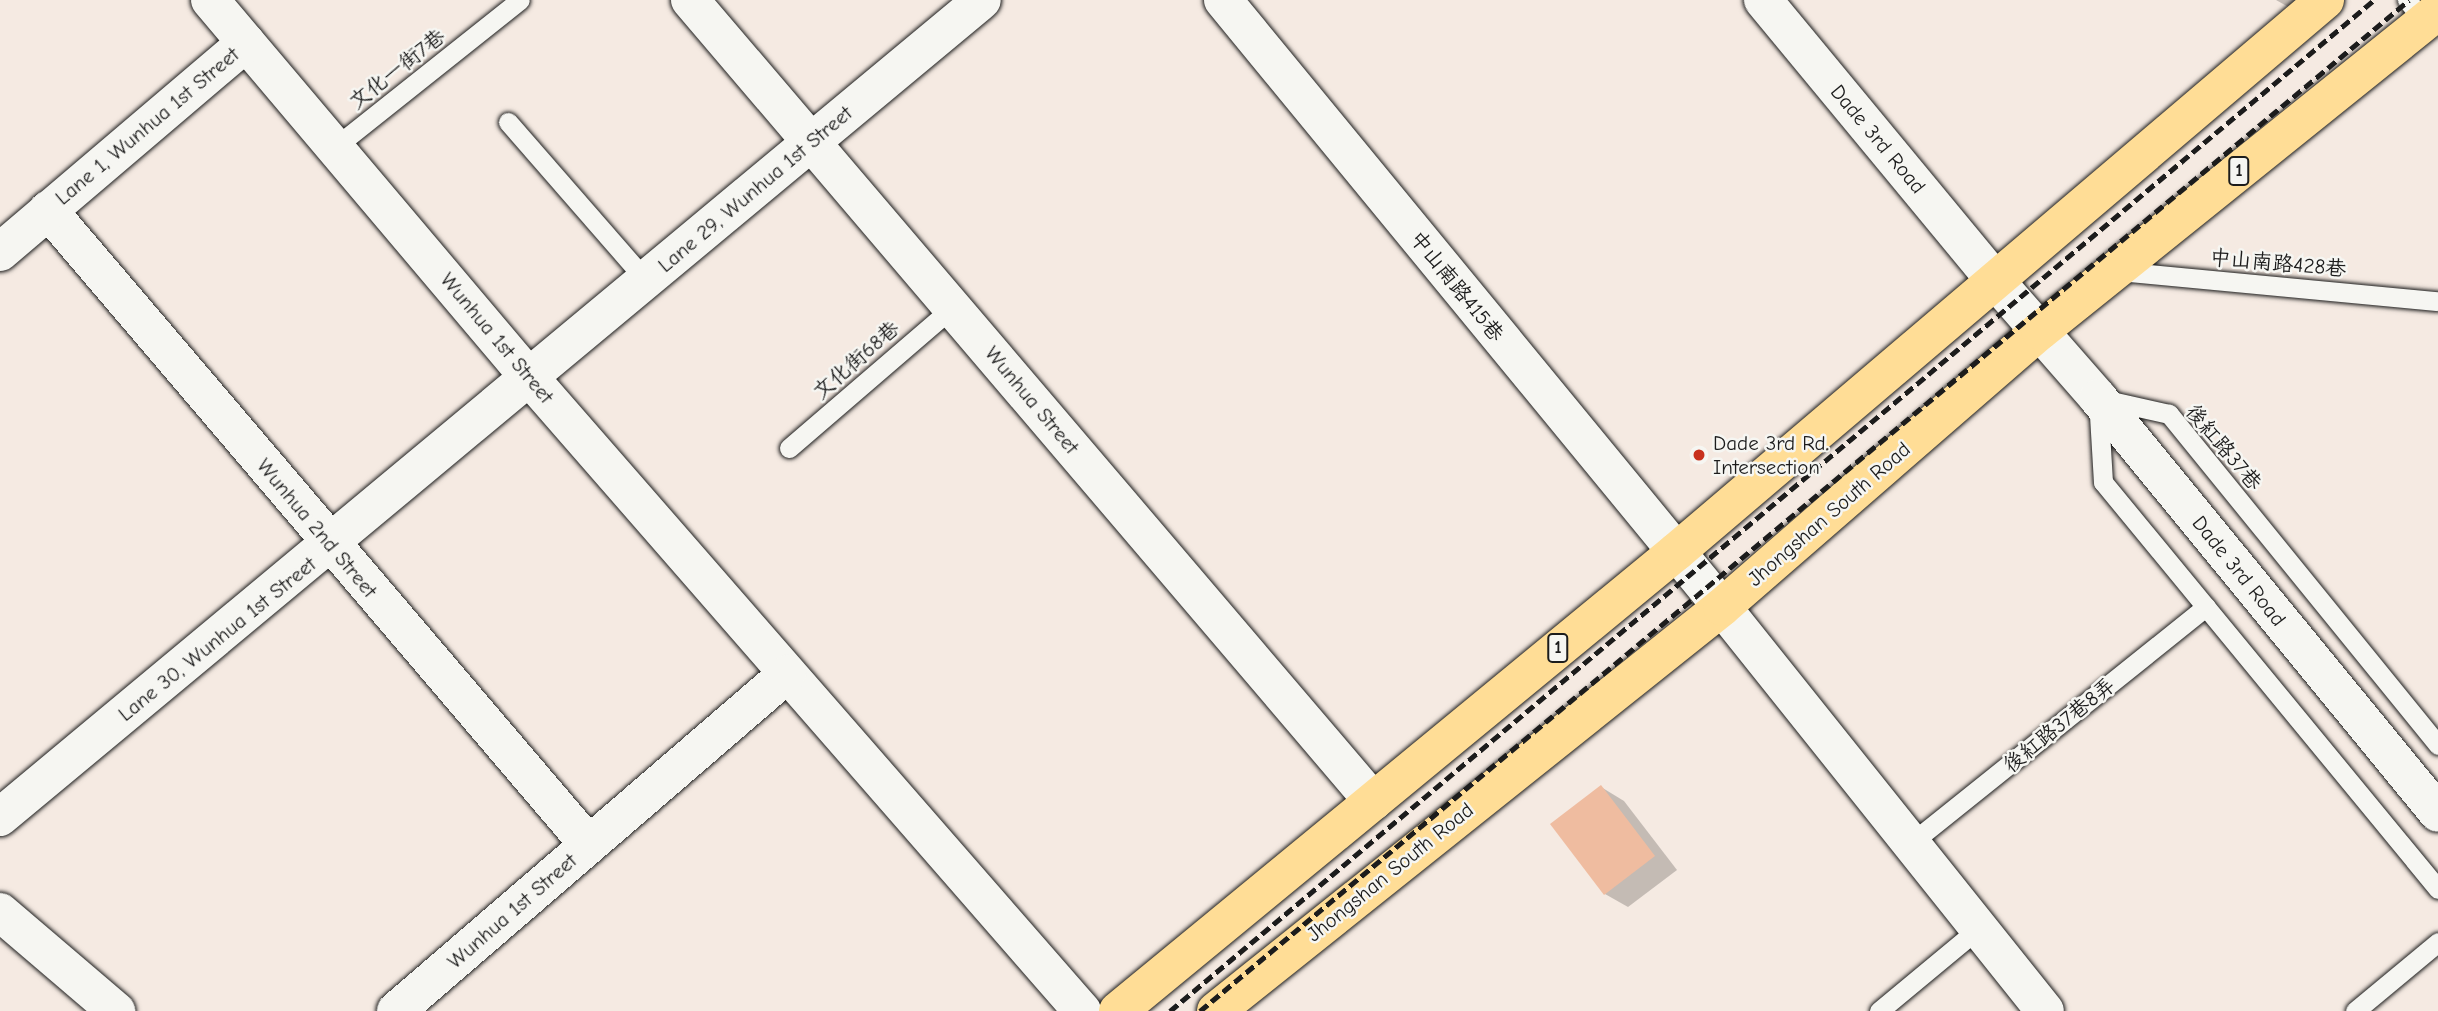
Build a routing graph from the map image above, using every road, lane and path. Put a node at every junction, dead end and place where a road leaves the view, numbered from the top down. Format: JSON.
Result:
{"nodes":[{"id":1,"x":520,"y":0,"type":"edge"},
{"id":2,"x":690,"y":0,"type":"edge"},
{"id":3,"x":982,"y":0,"type":"edge"},
{"id":4,"x":1223,"y":0,"type":"edge"},
{"id":5,"x":1763,"y":0,"type":"edge"},
{"id":6,"x":2325,"y":0,"type":"edge"},
{"id":7,"x":222,"y":4,"type":"edge"},
{"id":8,"x":2423,"y":11,"type":"edge"},
{"id":9,"x":246,"y":43,"type":"junction"},
{"id":10,"x":508,"y":122,"type":"dead end"},
{"id":11,"x":811,"y":142,"type":"junction"},
{"id":12,"x":335,"y":147,"type":"junction"},
{"id":13,"x":48,"y":210,"type":"junction"},
{"id":14,"x":0,"y":252,"type":"edge"},
{"id":15,"x":2114,"y":270,"type":"junction"},
{"id":16,"x":1994,"y":279,"type":"junction"},
{"id":17,"x":646,"y":280,"type":"junction"},
{"id":18,"x":2438,"y":301,"type":"edge"},
{"id":19,"x":953,"y":307,"type":"junction"},
{"id":20,"x":2040,"y":331,"type":"junction"},
{"id":21,"x":530,"y":378,"type":"junction"},
{"id":22,"x":2098,"y":398,"type":"junction"},
{"id":23,"x":789,"y":448,"type":"dead end"},
{"id":24,"x":331,"y":545,"type":"junction"},
{"id":25,"x":1684,"y":562,"type":"junction"},
{"id":26,"x":1722,"y":607,"type":"junction"},
{"id":27,"x":2206,"y":607,"type":"junction"},
{"id":28,"x":787,"y":674,"type":"junction"},
{"id":29,"x":2438,"y":745,"type":"edge"},
{"id":30,"x":1373,"y":801,"type":"junction"},
{"id":31,"x":2438,"y":813,"type":"edge"},
{"id":32,"x":0,"y":817,"type":"edge"},
{"id":33,"x":1911,"y":844,"type":"junction"},
{"id":34,"x":589,"y":845,"type":"junction"},
{"id":35,"x":2438,"y":889,"type":"edge"},
{"id":36,"x":0,"y":912,"type":"edge"},
{"id":37,"x":1979,"y":928,"type":"junction"},
{"id":38,"x":2438,"y":942,"type":"edge"},
{"id":39,"x":116,"y":1011,"type":"edge"},
{"id":40,"x":396,"y":1011,"type":"edge"},
{"id":41,"x":1082,"y":1011,"type":"edge"},
{"id":42,"x":1118,"y":1011,"type":"edge"},
{"id":43,"x":1216,"y":1011,"type":"edge"},
{"id":44,"x":1879,"y":1011,"type":"edge"},
{"id":45,"x":2045,"y":1011,"type":"edge"},
{"id":46,"x":2354,"y":1011,"type":"edge"}],
"edges":[{"from":1,"to":12,"type":"lane","name":"文化一街7巷"},
{"from":2,"to":11,"type":"street","name":"Wunhua Street"},
{"from":3,"to":11,"type":"street","name":"Lane 29, Wunhua 1st Street"},
{"from":4,"to":25,"type":"street","name":"中山南路415巷"},
{"from":5,"to":16,"type":"street","name":"Dade 3rd Road"},
{"from":6,"to":16,"type":"main road","number":"1"},
{"from":7,"to":9,"type":"street","name":"Wunhua 1st Street"},
{"from":8,"to":15,"type":"main road","name":"Jhongshan South Road","number":"1"},
{"from":9,"to":12,"type":"street","name":"Wunhua 1st Street"},
{"from":9,"to":13,"type":"street","name":"Lane 1, Wunhua 1st Street"},
{"from":10,"to":17,"type":"lane"},
{"from":11,"to":17,"type":"street","name":"Lane 29, Wunhua 1st Street"},
{"from":11,"to":19,"type":"street","name":"Wunhua Street"},
{"from":12,"to":21,"type":"street","name":"Wunhua 1st Street"},
{"from":13,"to":14,"type":"street","name":"Lane 1, Wunhua 1st Street"},
{"from":13,"to":24,"type":"street","name":"Wunhua 2nd Street"},
{"from":15,"to":18,"type":"lane","name":"中山南路428巷"},
{"from":15,"to":20,"type":"main road","name":"Jhongshan South Road","number":"1"},
{"from":16,"to":20,"type":"street","name":"Dade 3rd Road"},
{"from":16,"to":25,"type":"main road","number":"1"},
{"from":17,"to":21,"type":"street","name":"Lane 29, Wunhua 1st Street"},
{"from":19,"to":23,"type":"lane","name":"文化街68巷"},
{"from":19,"to":30,"type":"street","name":"Wunhua Street"},
{"from":20,"to":22,"type":"street","name":"Dade 3rd Road"},
{"from":20,"to":26,"type":"main road","name":"Jhongshan South Road","number":"1"},
{"from":21,"to":24,"type":"street","name":"Lane 30, Wunhua 1st Street"},
{"from":21,"to":28,"type":"street","name":"Wunhua 1st Street"},
{"from":22,"to":27,"type":"lane"},
{"from":22,"to":29,"type":"lane","name":"後紅路37巷"},
{"from":22,"to":31,"type":"street","name":"Dade 3rd Road"},
{"from":24,"to":32,"type":"street","name":"Lane 30, Wunhua 1st Street"},
{"from":24,"to":34,"type":"street","name":"Wunhua 2nd Street"},
{"from":25,"to":26,"type":"street"},
{"from":25,"to":30,"type":"main road","number":"1"},
{"from":26,"to":33,"type":"street"},
{"from":26,"to":43,"type":"main road","name":"Jhongshan South Road","number":"1"},
{"from":27,"to":33,"type":"lane","name":"後紅路37巷8弄"},
{"from":27,"to":35,"type":"lane"},
{"from":28,"to":34,"type":"street","name":"Wunhua 1st Street"},
{"from":28,"to":41,"type":"street","name":"Wunhua 1st Street"},
{"from":30,"to":42,"type":"main road","number":"1"},
{"from":33,"to":37,"type":"street"},
{"from":34,"to":40,"type":"street","name":"Wunhua 1st Street"},
{"from":36,"to":39,"type":"street"},
{"from":37,"to":44,"type":"lane"},
{"from":37,"to":45,"type":"street"},
{"from":38,"to":46,"type":"lane"}]}
